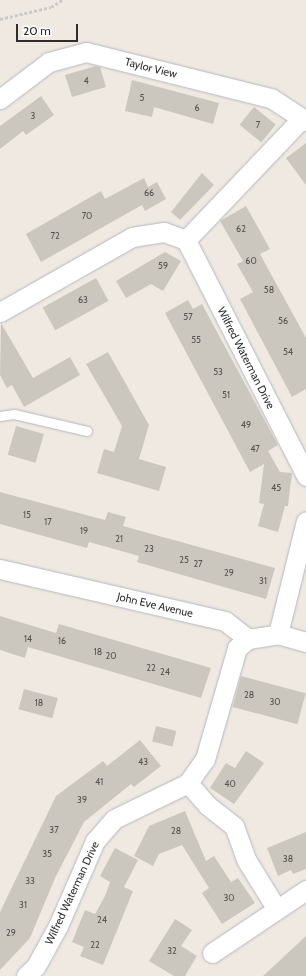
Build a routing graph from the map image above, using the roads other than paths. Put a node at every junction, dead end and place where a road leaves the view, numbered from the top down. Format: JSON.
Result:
{"nodes":[{"id":1,"x":0,"y":99,"type":"edge"},
{"id":2,"x":304,"y":119,"type":"edge"},
{"id":3,"x":186,"y":240,"type":"junction"},
{"id":4,"x":0,"y":312,"type":"edge"},
{"id":5,"x":0,"y":416,"type":"edge"},
{"id":6,"x":86,"y":431,"type":"dead end"},
{"id":7,"x":306,"y":476,"type":"edge"},
{"id":8,"x":306,"y":521,"type":"edge"},
{"id":9,"x":0,"y":569,"type":"edge"},
{"id":10,"x":278,"y":634,"type":"junction"},
{"id":11,"x":248,"y":639,"type":"junction"},
{"id":12,"x":306,"y":642,"type":"edge"},
{"id":13,"x":188,"y":783,"type":"junction"},
{"id":14,"x":306,"y":890,"type":"edge"},
{"id":15,"x":276,"y":908,"type":"junction"},
{"id":16,"x":212,"y":953,"type":"dead end"},
{"id":17,"x":26,"y":976,"type":"edge"}],
"edges":[{"from":1,"to":2,"type":"street","name":"Taylor View"},
{"from":2,"to":3,"type":"street"},
{"from":3,"to":4,"type":"street"},
{"from":3,"to":7,"type":"street","name":"Wilfred Waterman Drive"},
{"from":5,"to":6,"type":"lane"},
{"from":8,"to":10,"type":"street"},
{"from":9,"to":11,"type":"street","name":"John Eve Avenue"},
{"from":10,"to":11,"type":"street"},
{"from":10,"to":12,"type":"street"},
{"from":11,"to":13,"type":"street","name":"Wilfred Waterman Drive"},
{"from":13,"to":15,"type":"street"},
{"from":13,"to":17,"type":"street","name":"Wilfred Waterman Drive"},
{"from":14,"to":15,"type":"street"},
{"from":15,"to":16,"type":"street"}]}
